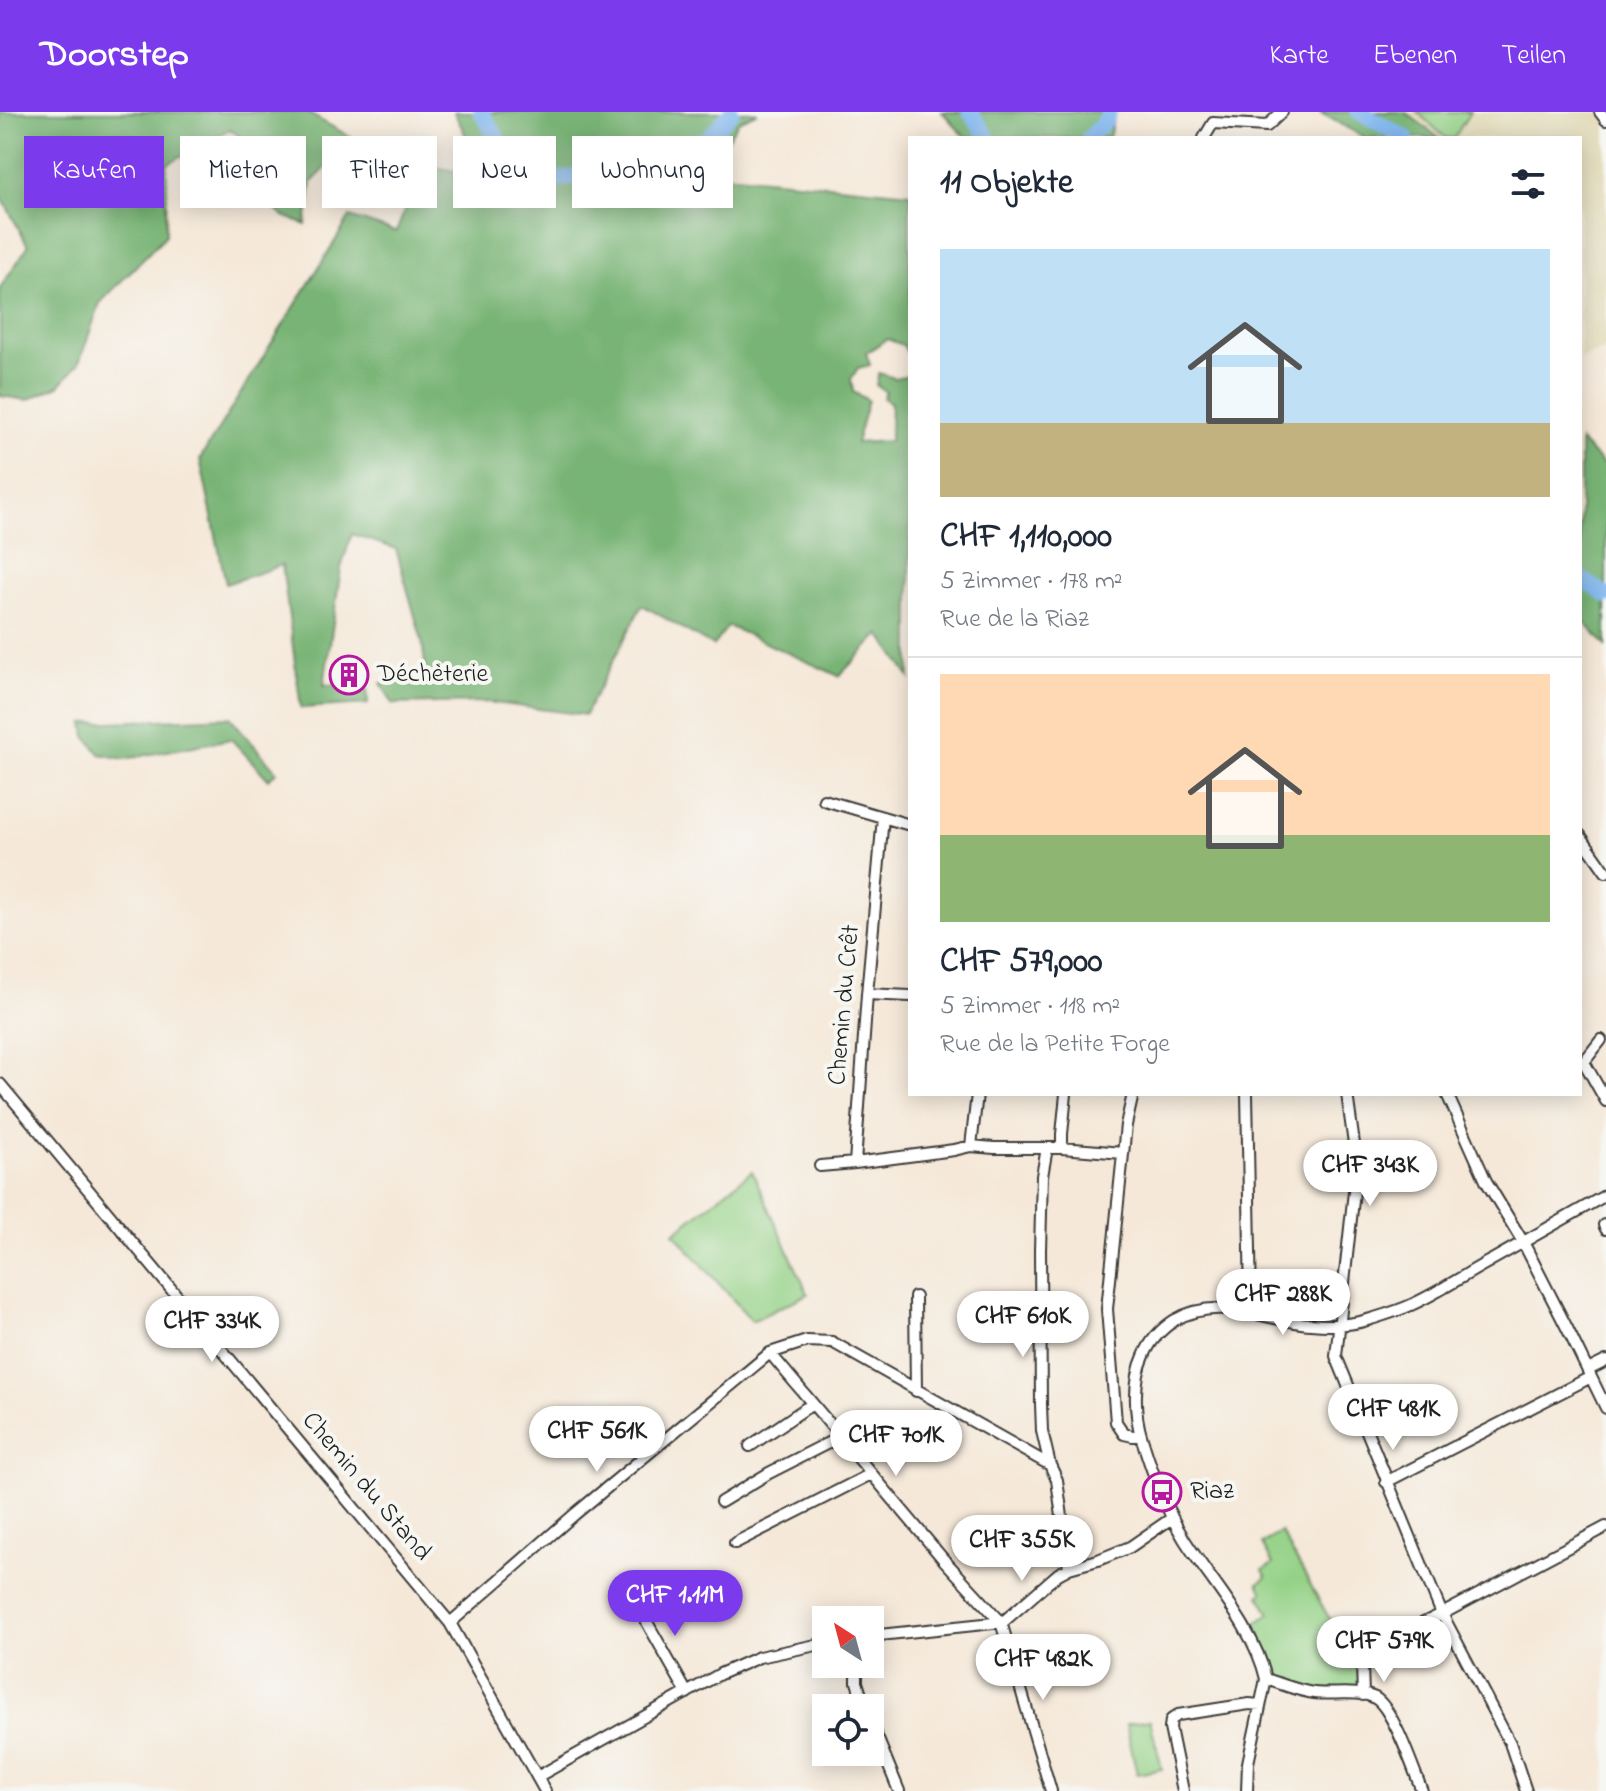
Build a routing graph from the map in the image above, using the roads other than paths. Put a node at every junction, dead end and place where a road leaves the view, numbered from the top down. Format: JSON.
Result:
{"nodes":[{"id":1,"x":1282,"y":112,"type":"edge"},
{"id":2,"x":1600,"y":112,"type":"edge"},
{"id":3,"x":1606,"y":120,"type":"edge"},
{"id":4,"x":1205,"y":136,"type":"edge"},
{"id":5,"x":824,"y":800,"type":"dead end"},
{"id":6,"x":883,"y":817,"type":"junction"},
{"id":7,"x":908,"y":824,"type":"edge"},
{"id":8,"x":1582,"y":838,"type":"edge"},
{"id":9,"x":1606,"y":872,"type":"edge"},
{"id":10,"x":867,"y":994,"type":"junction"},
{"id":11,"x":908,"y":996,"type":"edge"},
{"id":12,"x":1601,"y":1040,"type":"dead end"},
{"id":13,"x":0,"y":1084,"type":"edge"},
{"id":14,"x":977,"y":1096,"type":"edge"},
{"id":15,"x":1066,"y":1096,"type":"edge"},
{"id":16,"x":1133,"y":1096,"type":"edge"},
{"id":17,"x":1247,"y":1096,"type":"edge"},
{"id":18,"x":1347,"y":1096,"type":"edge"},
{"id":19,"x":1448,"y":1096,"type":"edge"},
{"id":20,"x":1606,"y":1101,"type":"edge"},
{"id":21,"x":971,"y":1146,"type":"junction"},
{"id":22,"x":1047,"y":1148,"type":"junction"},
{"id":23,"x":1062,"y":1148,"type":"junction"},
{"id":24,"x":1123,"y":1153,"type":"junction"},
{"id":25,"x":855,"y":1163,"type":"junction"},
{"id":26,"x":820,"y":1166,"type":"dead end"},
{"id":27,"x":1606,"y":1195,"type":"edge"},
{"id":28,"x":1523,"y":1242,"type":"junction"},
{"id":29,"x":915,"y":1297,"type":"dead end"},
{"id":30,"x":1249,"y":1312,"type":"junction"},
{"id":31,"x":1340,"y":1324,"type":"junction"},
{"id":32,"x":770,"y":1353,"type":"junction"},
{"id":33,"x":1606,"y":1361,"type":"edge"},
{"id":34,"x":1589,"y":1374,"type":"junction"},
{"id":35,"x":916,"y":1391,"type":"junction"},
{"id":36,"x":813,"y":1405,"type":"junction"},
{"id":37,"x":1606,"y":1408,"type":"edge"},
{"id":38,"x":1140,"y":1436,"type":"junction"},
{"id":39,"x":840,"y":1437,"type":"junction"},
{"id":40,"x":750,"y":1446,"type":"dead end"},
{"id":41,"x":1050,"y":1465,"type":"junction"},
{"id":42,"x":871,"y":1474,"type":"junction"},
{"id":43,"x":1386,"y":1482,"type":"junction"},
{"id":44,"x":721,"y":1502,"type":"dead end"},
{"id":45,"x":1172,"y":1518,"type":"junction"},
{"id":46,"x":1606,"y":1527,"type":"edge"},
{"id":47,"x":735,"y":1543,"type":"dead end"},
{"id":48,"x":1069,"y":1568,"type":"junction"},
{"id":49,"x":633,"y":1597,"type":"dead end"},
{"id":50,"x":1442,"y":1614,"type":"junction"},
{"id":51,"x":1001,"y":1622,"type":"junction"},
{"id":52,"x":450,"y":1623,"type":"junction"},
{"id":53,"x":884,"y":1635,"type":"edge"},
{"id":54,"x":812,"y":1646,"type":"edge"},
{"id":55,"x":1266,"y":1679,"type":"junction"},
{"id":56,"x":687,"y":1693,"type":"junction"},
{"id":57,"x":1363,"y":1695,"type":"junction"},
{"id":58,"x":1260,"y":1705,"type":"junction"},
{"id":59,"x":884,"y":1754,"type":"edge"},
{"id":60,"x":537,"y":1777,"type":"junction"},
{"id":61,"x":545,"y":1791,"type":"edge"},
{"id":62,"x":899,"y":1791,"type":"edge"},
{"id":63,"x":1051,"y":1791,"type":"edge"},
{"id":64,"x":1183,"y":1791,"type":"edge"},
{"id":65,"x":1247,"y":1791,"type":"edge"},
{"id":66,"x":1422,"y":1791,"type":"edge"},
{"id":67,"x":1526,"y":1791,"type":"edge"}],
"edges":[{"from":1,"to":4,"type":"street"},
{"from":2,"to":3,"type":"street"},
{"from":5,"to":6,"type":"street"},
{"from":6,"to":7,"type":"street"},
{"from":6,"to":10,"type":"street","name":"Chemin du Crêt"},
{"from":8,"to":9,"type":"street"},
{"from":10,"to":11,"type":"street"},
{"from":10,"to":25,"type":"street","name":"Chemin du Crêt"},
{"from":12,"to":20,"type":"street"},
{"from":13,"to":52,"type":"street","name":"Chemin du Stand"},
{"from":14,"to":21,"type":"street"},
{"from":15,"to":23,"type":"street"},
{"from":16,"to":24,"type":"street"},
{"from":17,"to":30,"type":"street"},
{"from":18,"to":31,"type":"street"},
{"from":19,"to":28,"type":"street"},
{"from":21,"to":22,"type":"street"},
{"from":21,"to":25,"type":"street"},
{"from":22,"to":23,"type":"street"},
{"from":22,"to":41,"type":"street"},
{"from":23,"to":24,"type":"street"},
{"from":24,"to":38,"type":"street"},
{"from":25,"to":26,"type":"street"},
{"from":27,"to":28,"type":"street"},
{"from":28,"to":31,"type":"street"},
{"from":28,"to":34,"type":"street"},
{"from":29,"to":35,"type":"street"},
{"from":30,"to":31,"type":"street"},
{"from":30,"to":38,"type":"street"},
{"from":31,"to":43,"type":"street"},
{"from":32,"to":35,"type":"street"},
{"from":32,"to":36,"type":"street"},
{"from":32,"to":52,"type":"street"},
{"from":33,"to":34,"type":"street"},
{"from":34,"to":37,"type":"street"},
{"from":34,"to":43,"type":"street"},
{"from":35,"to":41,"type":"street"},
{"from":36,"to":39,"type":"street"},
{"from":36,"to":40,"type":"street"},
{"from":38,"to":45,"type":"street"},
{"from":39,"to":42,"type":"street"},
{"from":39,"to":44,"type":"street"},
{"from":41,"to":48,"type":"street"},
{"from":42,"to":47,"type":"street"},
{"from":42,"to":51,"type":"street"},
{"from":43,"to":50,"type":"street"},
{"from":45,"to":48,"type":"street"},
{"from":45,"to":55,"type":"street"},
{"from":46,"to":50,"type":"street"},
{"from":48,"to":51,"type":"street"},
{"from":49,"to":56,"type":"street"},
{"from":50,"to":57,"type":"street"},
{"from":50,"to":67,"type":"street"},
{"from":51,"to":53,"type":"street"},
{"from":51,"to":63,"type":"street"},
{"from":52,"to":60,"type":"street","name":"Chemin du Stand"},
{"from":54,"to":56,"type":"street"},
{"from":55,"to":57,"type":"street"},
{"from":55,"to":58,"type":"street"},
{"from":56,"to":60,"type":"street"},
{"from":57,"to":66,"type":"street"},
{"from":58,"to":64,"type":"street"},
{"from":58,"to":65,"type":"street"},
{"from":59,"to":62,"type":"street"},
{"from":60,"to":61,"type":"street","name":"Chemin du Stand"}]}
